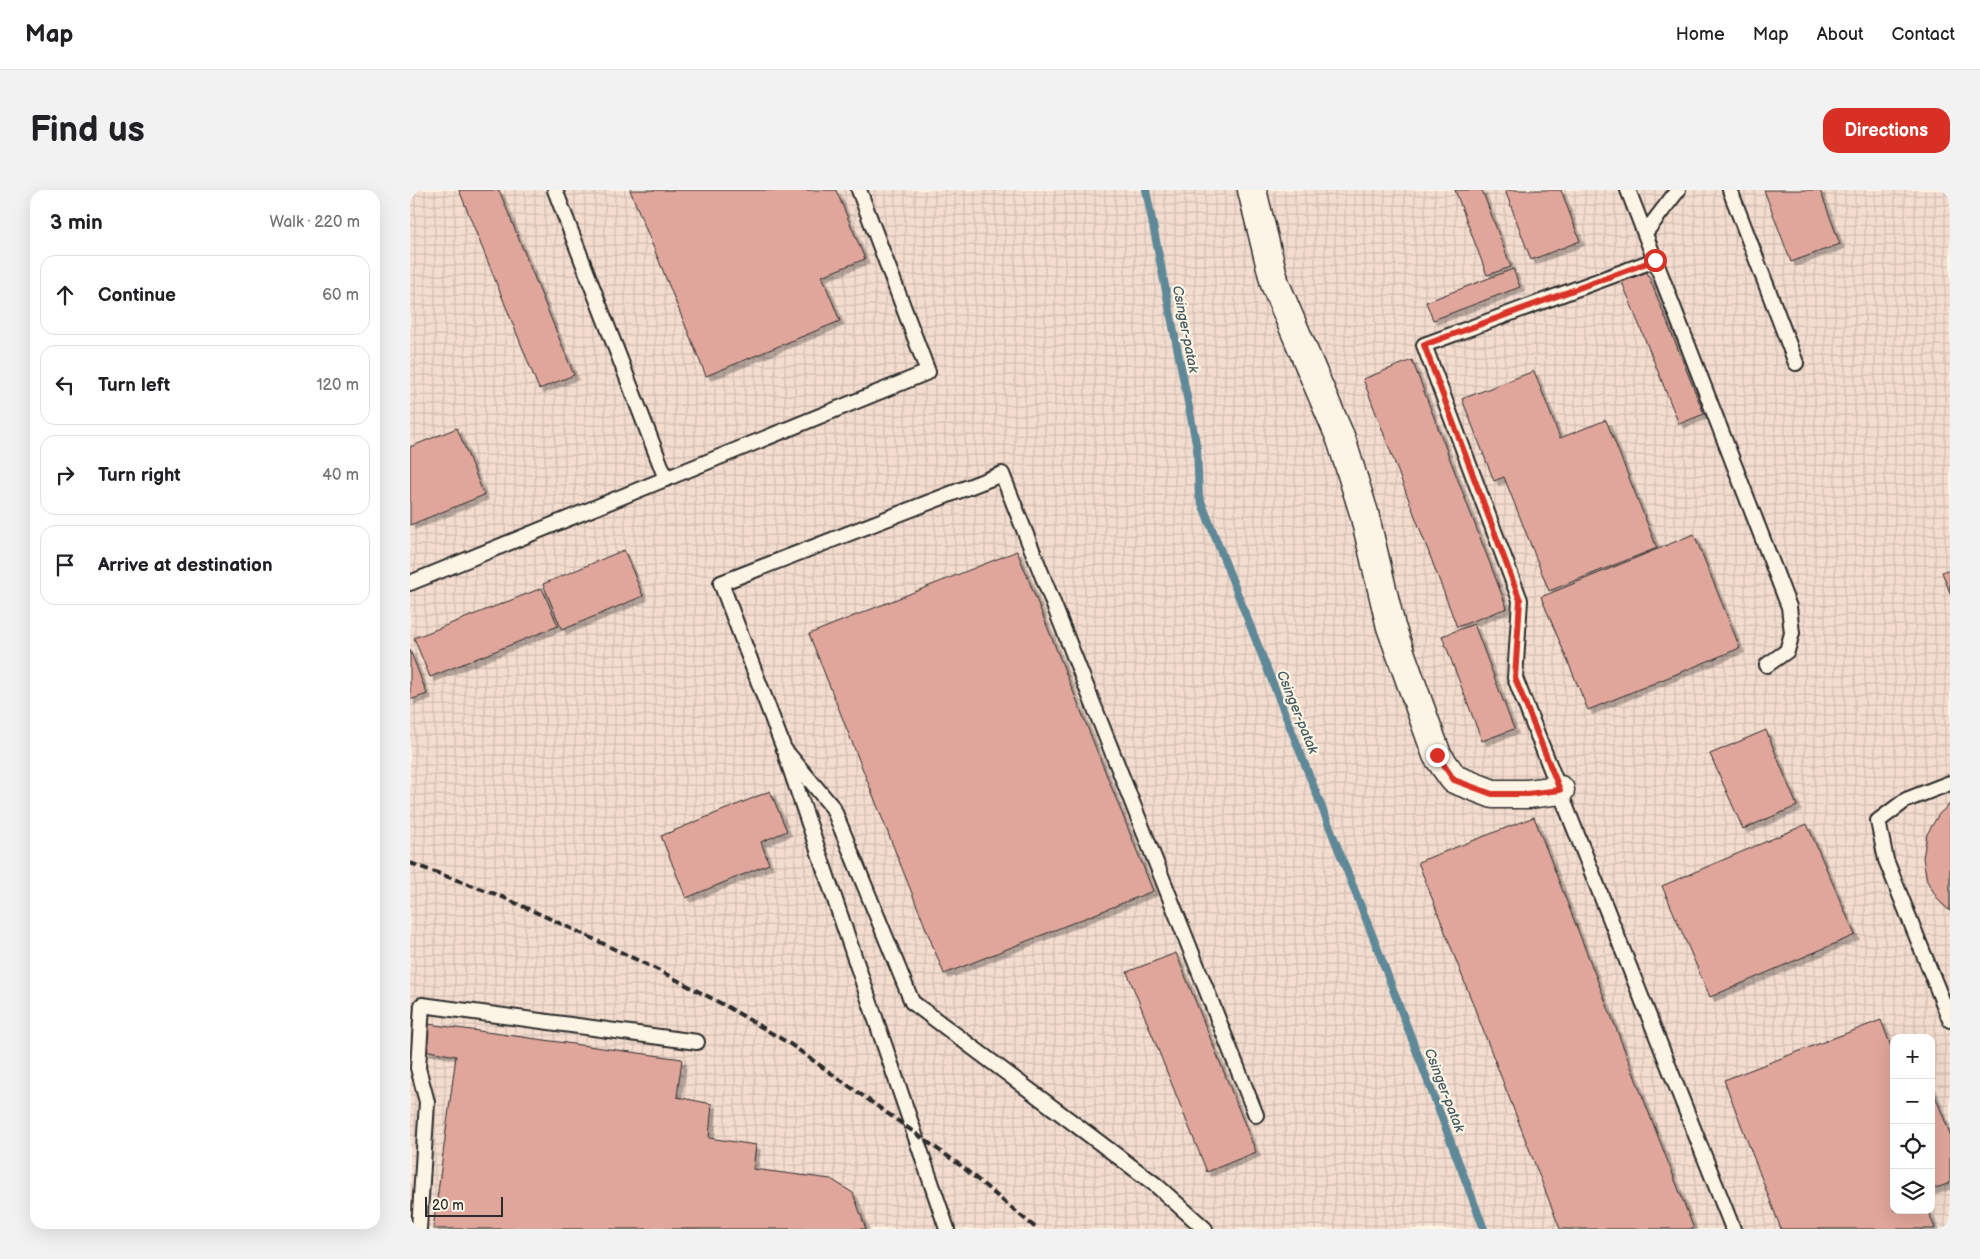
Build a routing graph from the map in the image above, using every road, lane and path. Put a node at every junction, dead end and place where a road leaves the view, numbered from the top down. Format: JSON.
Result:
{"nodes":[{"id":1,"x":555,"y":190,"type":"edge"},
{"id":2,"x":859,"y":190,"type":"edge"},
{"id":3,"x":1252,"y":190,"type":"edge"},
{"id":4,"x":1628,"y":190,"type":"edge"},
{"id":5,"x":1678,"y":190,"type":"edge"},
{"id":6,"x":1730,"y":190,"type":"edge"},
{"id":7,"x":1645,"y":233,"type":"junction"},
{"id":8,"x":1655,"y":260,"type":"junction"},
{"id":9,"x":1796,"y":364,"type":"dead end"},
{"id":10,"x":666,"y":479,"type":"junction"},
{"id":11,"x":410,"y":583,"type":"edge"},
{"id":12,"x":1767,"y":665,"type":"dead end"},
{"id":13,"x":784,"y":749,"type":"junction"},
{"id":14,"x":1950,"y":783,"type":"edge"},
{"id":15,"x":1560,"y":790,"type":"junction"},
{"id":16,"x":1950,"y":1020,"type":"edge"},
{"id":17,"x":697,"y":1042,"type":"dead end"},
{"id":18,"x":1256,"y":1115,"type":"dead end"},
{"id":19,"x":419,"y":1229,"type":"edge"},
{"id":20,"x":947,"y":1229,"type":"edge"},
{"id":21,"x":1205,"y":1229,"type":"edge"},
{"id":22,"x":1733,"y":1229,"type":"edge"}],
"edges":[{"from":1,"to":10,"type":"lane"},
{"from":2,"to":10,"type":"lane"},
{"from":3,"to":15,"type":"street"},
{"from":4,"to":7,"type":"lane"},
{"from":5,"to":7,"type":"lane"},
{"from":6,"to":9,"type":"lane"},
{"from":7,"to":8,"type":"lane"},
{"from":8,"to":12,"type":"lane"},
{"from":8,"to":15,"type":"lane"},
{"from":10,"to":11,"type":"lane"},
{"from":13,"to":18,"type":"lane"},
{"from":13,"to":20,"type":"lane"},
{"from":13,"to":21,"type":"lane"},
{"from":14,"to":16,"type":"lane"},
{"from":15,"to":22,"type":"lane"},
{"from":17,"to":19,"type":"lane"}]}
